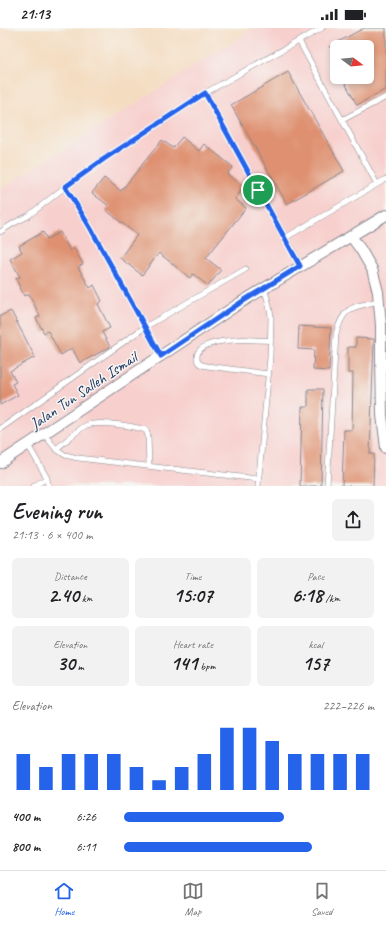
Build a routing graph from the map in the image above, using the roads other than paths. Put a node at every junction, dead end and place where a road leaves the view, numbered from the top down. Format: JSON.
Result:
{"nodes":[{"id":1,"x":322,"y":28,"type":"edge"},
{"id":2,"x":299,"y":41,"type":"junction"},
{"id":3,"x":205,"y":93,"type":"junction"},
{"id":4,"x":386,"y":97,"type":"edge"},
{"id":5,"x":342,"y":120,"type":"junction"},
{"id":6,"x":386,"y":179,"type":"edge"},
{"id":7,"x":377,"y":184,"type":"junction"},
{"id":8,"x":65,"y":187,"type":"junction"},
{"id":9,"x":386,"y":214,"type":"edge"},
{"id":10,"x":0,"y":232,"type":"edge"},
{"id":11,"x":351,"y":236,"type":"junction"},
{"id":12,"x":285,"y":238,"type":"junction"},
{"id":13,"x":300,"y":266,"type":"junction"},
{"id":14,"x":246,"y":269,"type":"dead end"},
{"id":15,"x":264,"y":288,"type":"junction"},
{"id":16,"x":379,"y":301,"type":"junction"},
{"id":17,"x":145,"y":327,"type":"junction"},
{"id":18,"x":271,"y":340,"type":"junction"},
{"id":19,"x":161,"y":356,"type":"junction"},
{"id":20,"x":269,"y":374,"type":"junction"},
{"id":21,"x":0,"y":429,"type":"edge"},
{"id":22,"x":44,"y":434,"type":"junction"},
{"id":23,"x":28,"y":445,"type":"junction"},
{"id":24,"x":386,"y":448,"type":"edge"},
{"id":25,"x":56,"y":449,"type":"junction"},
{"id":26,"x":0,"y":463,"type":"edge"},
{"id":27,"x":149,"y":466,"type":"junction"},
{"id":28,"x":47,"y":478,"type":"junction"},
{"id":29,"x":258,"y":479,"type":"junction"},
{"id":30,"x":34,"y":486,"type":"edge"},
{"id":31,"x":48,"y":486,"type":"edge"},
{"id":32,"x":258,"y":486,"type":"edge"},
{"id":33,"x":327,"y":486,"type":"edge"}],
"edges":[{"from":1,"to":2,"type":"lane"},
{"from":2,"to":3,"type":"lane"},
{"from":2,"to":5,"type":"lane"},
{"from":3,"to":8,"type":"lane"},
{"from":3,"to":12,"type":"lane"},
{"from":4,"to":5,"type":"lane"},
{"from":5,"to":7,"type":"lane"},
{"from":6,"to":7,"type":"lane"},
{"from":7,"to":12,"type":"lane"},
{"from":8,"to":10,"type":"lane"},
{"from":8,"to":17,"type":"lane"},
{"from":9,"to":11,"type":"street","name":"Jalan Tun Salleh Ismail"},
{"from":11,"to":13,"type":"street","name":"Jalan Tun Salleh Ismail"},
{"from":11,"to":16,"type":"street"},
{"from":12,"to":13,"type":"lane"},
{"from":13,"to":15,"type":"street","name":"Jalan Tun Salleh Ismail"},
{"from":14,"to":17,"type":"lane"},
{"from":15,"to":18,"type":"lane"},
{"from":15,"to":19,"type":"street","name":"Jalan Tun Salleh Ismail"},
{"from":16,"to":24,"type":"street"},
{"from":16,"to":33,"type":"lane"},
{"from":17,"to":19,"type":"lane"},
{"from":17,"to":21,"type":"lane"},
{"from":18,"to":20,"type":"lane"},
{"from":18,"to":20,"type":"lane"},
{"from":19,"to":22,"type":"street","name":"Jalan Tun Salleh Ismail"},
{"from":20,"to":29,"type":"lane"},
{"from":22,"to":23,"type":"street","name":"Jalan Tun Salleh Ismail"},
{"from":22,"to":25,"type":"lane"},
{"from":23,"to":26,"type":"street","name":"Jalan Tun Salleh Ismail"},
{"from":23,"to":28,"type":"lane"},
{"from":25,"to":27,"type":"lane"},
{"from":25,"to":27,"type":"lane"},
{"from":27,"to":29,"type":"lane"},
{"from":28,"to":30,"type":"lane"},
{"from":28,"to":31,"type":"lane"},
{"from":29,"to":32,"type":"lane"}]}
